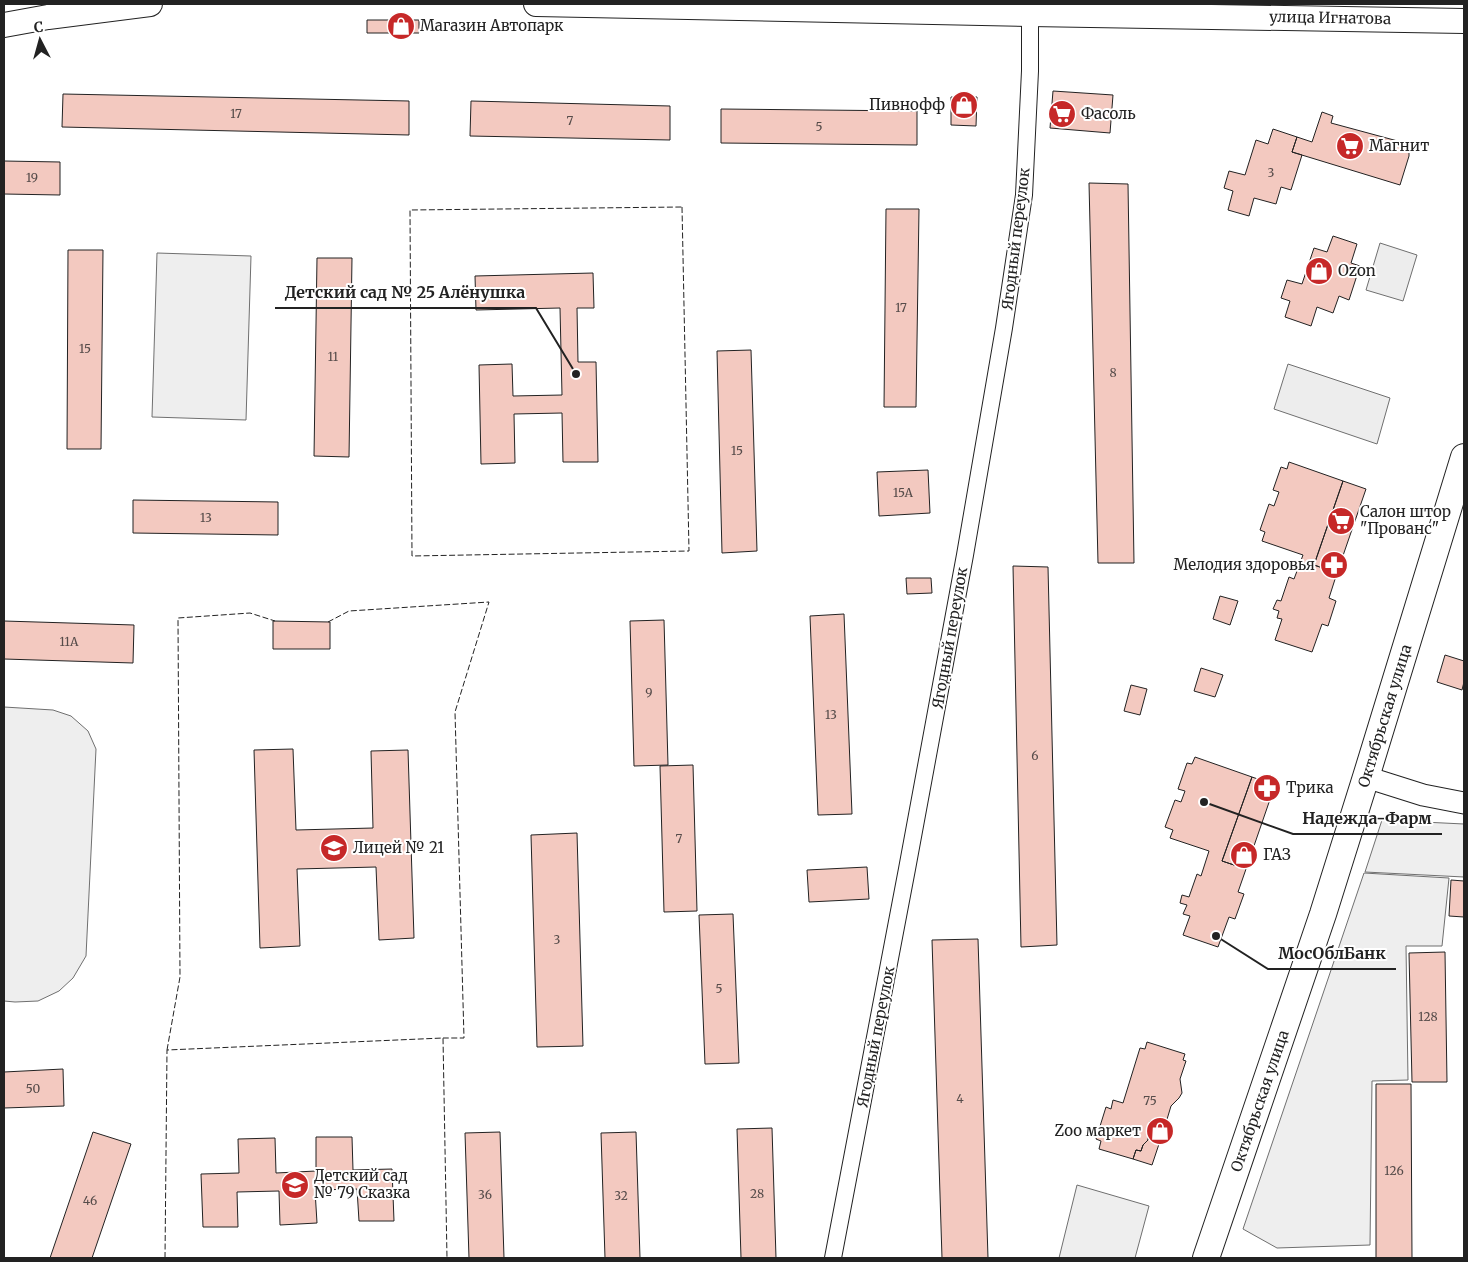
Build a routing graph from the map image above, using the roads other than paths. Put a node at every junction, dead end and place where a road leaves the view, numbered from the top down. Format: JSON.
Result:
{"nodes":[{"id":1,"x":150,"y":4,"type":"edge"},
{"id":2,"x":536,"y":4,"type":"edge"},
{"id":3,"x":1030,"y":14,"type":"junction"},
{"id":4,"x":1464,"y":20,"type":"edge"},
{"id":5,"x":4,"y":25,"type":"edge"},
{"id":6,"x":1464,"y":456,"type":"edge"},
{"id":7,"x":1366,"y":777,"type":"junction"},
{"id":8,"x":1464,"y":803,"type":"edge"},
{"id":9,"x":833,"y":1258,"type":"edge"},
{"id":10,"x":1206,"y":1258,"type":"edge"}],
"edges":[{"from":1,"to":5,"type":"main road"},
{"from":2,"to":3,"type":"main road","name":"улица Игнатова"},
{"from":3,"to":4,"type":"main road","name":"улица Игнатова"},
{"from":3,"to":9,"type":"street","name":"Ягодный переулок"},
{"from":6,"to":7,"type":"main road","name":"Октябрьская улица"},
{"from":7,"to":8,"type":"street"},
{"from":7,"to":10,"type":"main road","name":"Октябрьская улица"}]}
